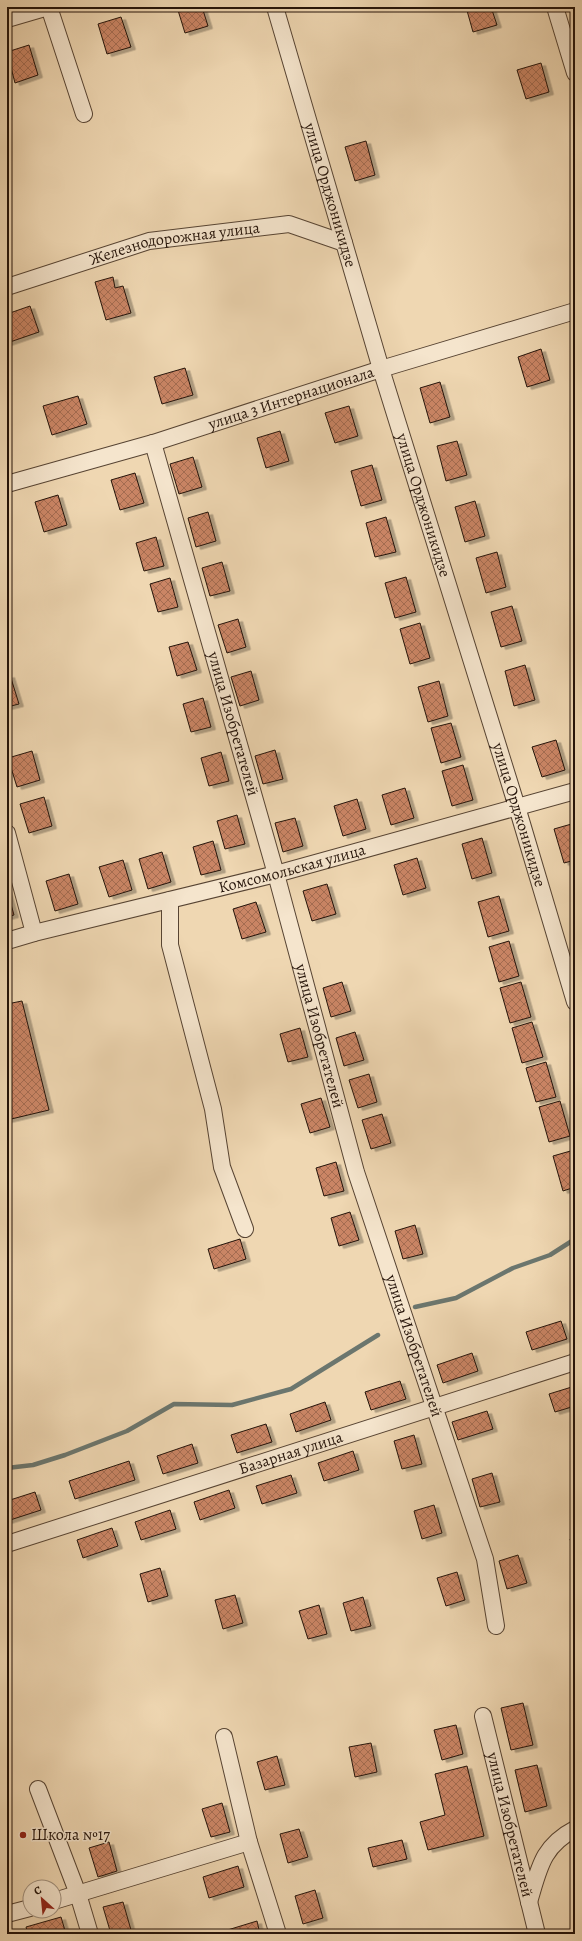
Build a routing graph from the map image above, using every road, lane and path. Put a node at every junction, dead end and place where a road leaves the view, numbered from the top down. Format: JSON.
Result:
{"nodes":[{"id":1,"x":49,"y":7,"type":"edge"},
{"id":2,"x":275,"y":7,"type":"edge"},
{"id":3,"x":555,"y":7,"type":"edge"},
{"id":4,"x":7,"y":19,"type":"edge"},
{"id":5,"x":575,"y":73,"type":"edge"},
{"id":6,"x":84,"y":114,"type":"dead end"},
{"id":7,"x":344,"y":243,"type":"junction"},
{"id":8,"x":7,"y":287,"type":"edge"},
{"id":9,"x":575,"y":311,"type":"edge"},
{"id":10,"x":381,"y":369,"type":"junction"},
{"id":11,"x":152,"y":443,"type":"junction"},
{"id":12,"x":7,"y":484,"type":"edge"},
{"id":13,"x":575,"y":791,"type":"edge"},
{"id":14,"x":517,"y":806,"type":"junction"},
{"id":15,"x":7,"y":833,"type":"edge"},
{"id":16,"x":276,"y":874,"type":"junction"},
{"id":17,"x":170,"y":900,"type":"junction"},
{"id":18,"x":34,"y":933,"type":"junction"},
{"id":19,"x":7,"y":941,"type":"edge"},
{"id":20,"x":575,"y":1002,"type":"edge"},
{"id":21,"x":245,"y":1229,"type":"dead end"},
{"id":22,"x":575,"y":1362,"type":"edge"},
{"id":23,"x":434,"y":1407,"type":"junction"},
{"id":24,"x":7,"y":1544,"type":"edge"},
{"id":25,"x":496,"y":1626,"type":"dead end"},
{"id":26,"x":483,"y":1716,"type":"dead end"},
{"id":27,"x":224,"y":1737,"type":"dead end"},
{"id":28,"x":38,"y":1789,"type":"dead end"},
{"id":29,"x":575,"y":1829,"type":"edge"},
{"id":30,"x":249,"y":1842,"type":"junction"},
{"id":31,"x":78,"y":1894,"type":"junction"},
{"id":32,"x":62,"y":1899,"type":"edge"},
{"id":33,"x":528,"y":1902,"type":"junction"},
{"id":34,"x":22,"y":1910,"type":"edge"},
{"id":35,"x":7,"y":1914,"type":"edge"},
{"id":36,"x":90,"y":1934,"type":"edge"},
{"id":37,"x":278,"y":1934,"type":"edge"},
{"id":38,"x":537,"y":1934,"type":"edge"}],
"edges":[{"from":1,"to":4,"type":"street"},
{"from":1,"to":6,"type":"street"},
{"from":2,"to":7,"type":"street","name":"улица Орджоникидзе"},
{"from":3,"to":5,"type":"street"},
{"from":7,"to":8,"type":"street","name":"Железнодорожная улица"},
{"from":7,"to":10,"type":"street","name":"улица Орджоникидзе"},
{"from":9,"to":10,"type":"street","name":"улица 3 Интернационала"},
{"from":10,"to":11,"type":"street","name":"улица 3 Интернационала"},
{"from":10,"to":14,"type":"street","name":"улица Орджоникидзе"},
{"from":11,"to":12,"type":"street","name":"улица 3 Интернационала"},
{"from":11,"to":16,"type":"street","name":"улица Изобретателей"},
{"from":13,"to":14,"type":"street","name":"Комсомольская улица"},
{"from":14,"to":16,"type":"street","name":"Комсомольская улица"},
{"from":14,"to":20,"type":"street","name":"улица Орджоникидзе"},
{"from":15,"to":18,"type":"street"},
{"from":16,"to":17,"type":"street","name":"Комсомольская улица"},
{"from":16,"to":23,"type":"street","name":"улица Изобретателей"},
{"from":17,"to":18,"type":"street","name":"Комсомольская улица"},
{"from":17,"to":21,"type":"street"},
{"from":18,"to":19,"type":"street","name":"Комсомольская улица"},
{"from":22,"to":23,"type":"street","name":"Базарная улица"},
{"from":23,"to":24,"type":"street","name":"Базарная улица"},
{"from":23,"to":25,"type":"street","name":"улица Изобретателей"},
{"from":26,"to":33,"type":"street","name":"улица Изобретателей"},
{"from":27,"to":30,"type":"street"},
{"from":28,"to":31,"type":"street"},
{"from":29,"to":33,"type":"street"},
{"from":30,"to":31,"type":"street"},
{"from":30,"to":37,"type":"street"},
{"from":31,"to":32,"type":"street"},
{"from":31,"to":36,"type":"street"},
{"from":33,"to":38,"type":"street","name":"улица Изобретателей"},
{"from":34,"to":35,"type":"street"}]}
